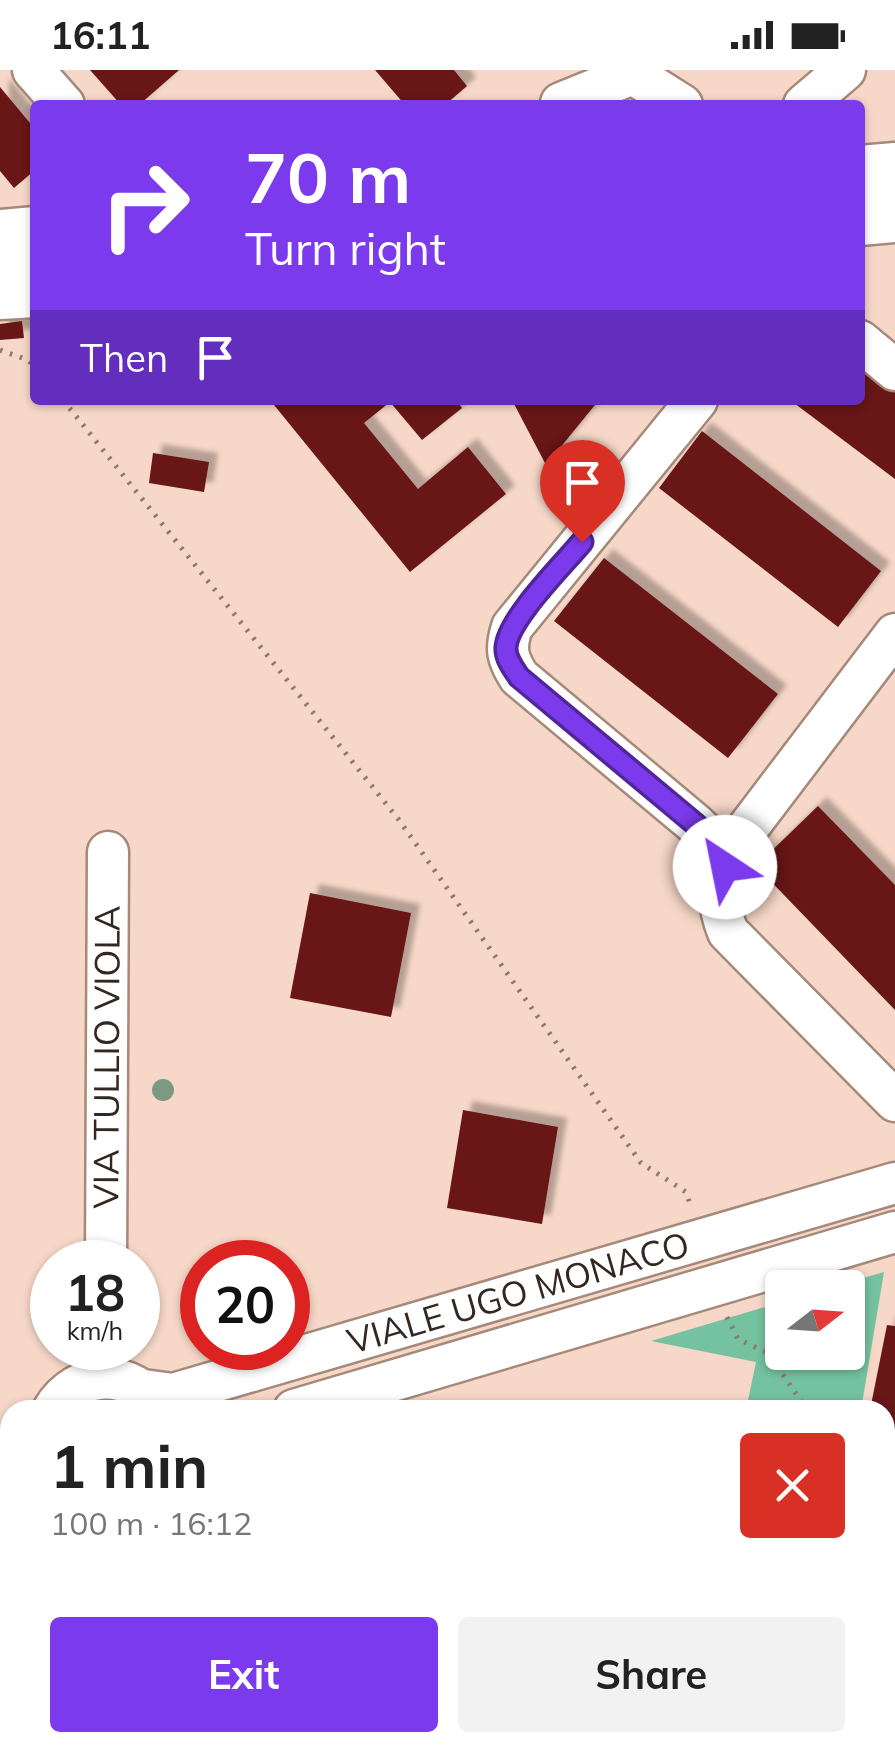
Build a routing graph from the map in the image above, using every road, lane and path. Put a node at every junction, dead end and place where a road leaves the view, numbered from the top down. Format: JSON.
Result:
{"nodes":[{"id":1,"x":34,"y":70,"type":"edge"},
{"id":2,"x":845,"y":70,"type":"edge"},
{"id":3,"x":60,"y":100,"type":"edge"},
{"id":4,"x":568,"y":100,"type":"edge"},
{"id":5,"x":674,"y":100,"type":"edge"},
{"id":6,"x":810,"y":100,"type":"edge"},
{"id":7,"x":895,"y":163,"type":"edge"},
{"id":8,"x":865,"y":166,"type":"edge"},
{"id":9,"x":895,"y":193,"type":"edge"},
{"id":10,"x":865,"y":195,"type":"edge"},
{"id":11,"x":895,"y":222,"type":"edge"},
{"id":12,"x":865,"y":225,"type":"edge"},
{"id":13,"x":30,"y":228,"type":"edge"},
{"id":14,"x":0,"y":230,"type":"edge"},
{"id":15,"x":30,"y":260,"type":"edge"},
{"id":16,"x":0,"y":263,"type":"edge"},
{"id":17,"x":30,"y":297,"type":"edge"},
{"id":18,"x":0,"y":298,"type":"edge"},
{"id":19,"x":865,"y":345,"type":"edge"},
{"id":20,"x":0,"y":350,"type":"edge"},
{"id":21,"x":30,"y":362,"type":"edge"},
{"id":22,"x":895,"y":370,"type":"edge"},
{"id":23,"x":67,"y":405,"type":"edge"},
{"id":24,"x":692,"y":405,"type":"edge"},
{"id":25,"x":895,"y":634,"type":"edge"},
{"id":26,"x":895,"y":658,"type":"edge"},
{"id":27,"x":108,"y":852,"type":"dead end"},
{"id":28,"x":725,"y":867,"type":"junction"},
{"id":29,"x":895,"y":1101,"type":"edge"},
{"id":30,"x":895,"y":1183,"type":"edge"},
{"id":31,"x":696,"y":1221,"type":"dead end"},
{"id":32,"x":759,"y":1224,"type":"junction"},
{"id":33,"x":895,"y":1232,"type":"edge"},
{"id":34,"x":106,"y":1240,"type":"edge"},
{"id":35,"x":772,"y":1268,"type":"junction"},
{"id":36,"x":504,"y":1298,"type":"junction"},
{"id":37,"x":720,"y":1304,"type":"dead end"},
{"id":38,"x":518,"y":1344,"type":"junction"},
{"id":39,"x":75,"y":1380,"type":"edge"},
{"id":40,"x":137,"y":1383,"type":"edge"},
{"id":41,"x":328,"y":1400,"type":"edge"},
{"id":42,"x":801,"y":1400,"type":"edge"}],
"edges":[{"from":1,"to":3,"type":"street"},
{"from":2,"to":6,"type":"street"},
{"from":4,"to":5,"type":"street"},
{"from":7,"to":8,"type":"street"},
{"from":9,"to":10,"type":"street"},
{"from":11,"to":12,"type":"street"},
{"from":13,"to":14,"type":"street"},
{"from":15,"to":16,"type":"street"},
{"from":17,"to":18,"type":"street"},
{"from":19,"to":22,"type":"street"},
{"from":20,"to":21,"type":"path"},
{"from":23,"to":31,"type":"path"},
{"from":24,"to":28,"type":"street"},
{"from":25,"to":28,"type":"street"},
{"from":26,"to":28,"type":"street"},
{"from":27,"to":34,"type":"street","name":"VIA TULLIO VIOLA"},
{"from":28,"to":29,"type":"street"},
{"from":30,"to":32,"type":"street","name":"VIALE UGO MONACO"},
{"from":32,"to":35,"type":"street"},
{"from":32,"to":36,"type":"street","name":"VIALE UGO MONACO"},
{"from":33,"to":35,"type":"street","name":"VIALE UGO MONACO"},
{"from":35,"to":38,"type":"street","name":"VIALE UGO MONACO"},
{"from":36,"to":38,"type":"street"},
{"from":36,"to":40,"type":"street","name":"VIALE UGO MONACO"},
{"from":37,"to":42,"type":"path"},
{"from":38,"to":41,"type":"street","name":"VIALE UGO MONACO"},
{"from":39,"to":40,"type":"street","name":"VIALE UGO MONACO"}]}
